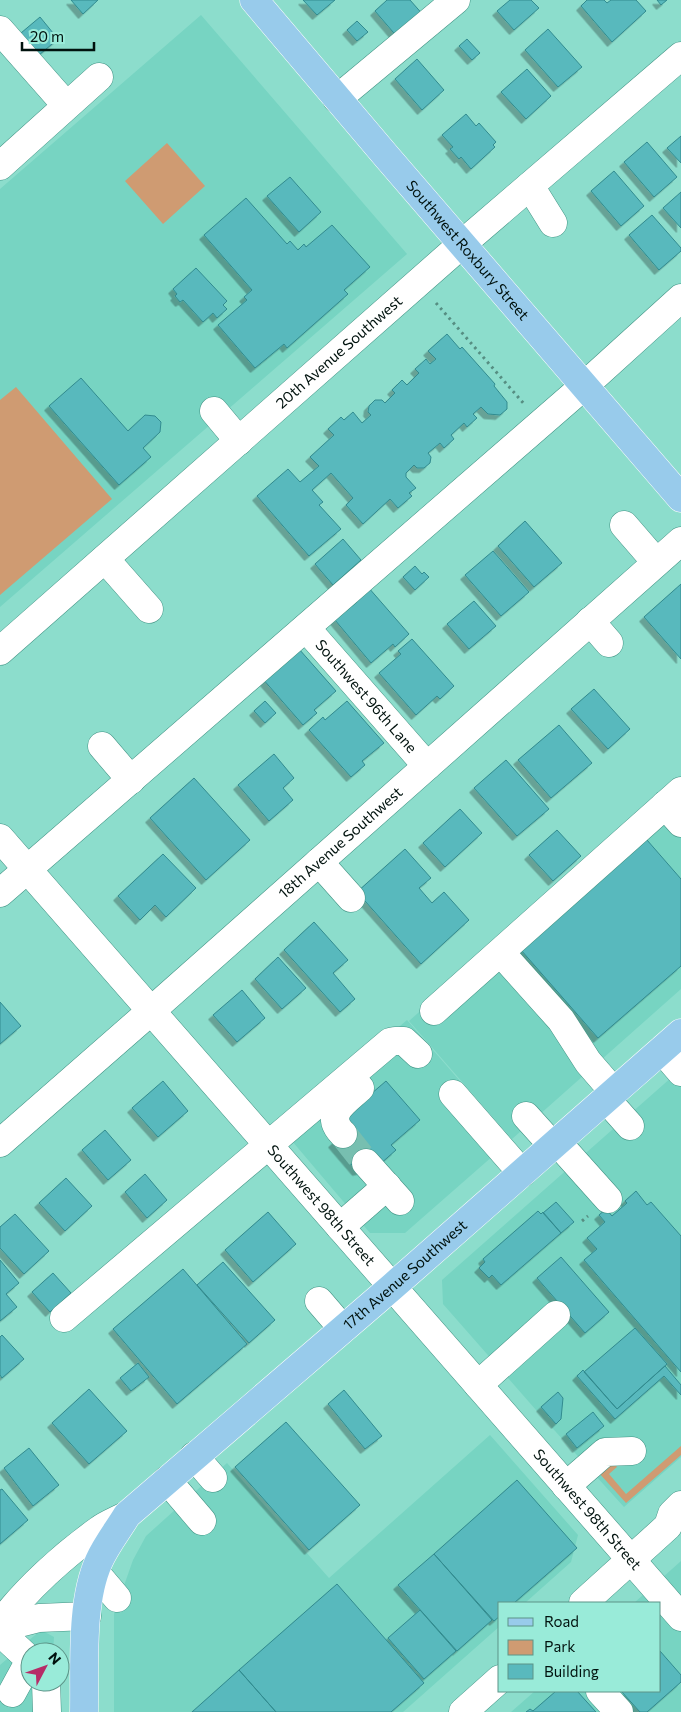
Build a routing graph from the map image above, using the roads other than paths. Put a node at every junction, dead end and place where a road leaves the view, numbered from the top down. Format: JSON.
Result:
{"nodes":[{"id":1,"x":254,"y":0,"type":"edge"},
{"id":2,"x":456,"y":0,"type":"edge"},
{"id":3,"x":0,"y":30,"type":"edge"},
{"id":4,"x":681,"y":56,"type":"edge"},
{"id":5,"x":99,"y":77,"type":"dead end"},
{"id":6,"x":337,"y":99,"type":"junction"},
{"id":7,"x":66,"y":106,"type":"junction"},
{"id":8,"x":0,"y":166,"type":"edge"},
{"id":9,"x":530,"y":186,"type":"junction"},
{"id":10,"x":553,"y":223,"type":"dead end"},
{"id":11,"x":462,"y":244,"type":"junction"},
{"id":12,"x":681,"y":298,"type":"edge"},
{"id":13,"x":584,"y":386,"type":"junction"},
{"id":14,"x":214,"y":411,"type":"dead end"},
{"id":15,"x":239,"y":441,"type":"junction"},
{"id":16,"x":681,"y":498,"type":"edge"},
{"id":17,"x":624,"y":525,"type":"dead end"},
{"id":18,"x":681,"y":541,"type":"edge"},
{"id":19,"x":105,"y":559,"type":"junction"},
{"id":20,"x":656,"y":562,"type":"junction"},
{"id":21,"x":149,"y":609,"type":"dead end"},
{"id":22,"x":590,"y":621,"type":"junction"},
{"id":23,"x":306,"y":628,"type":"junction"},
{"id":24,"x":609,"y":643,"type":"dead end"},
{"id":25,"x":0,"y":651,"type":"edge"},
{"id":26,"x":102,"y":746,"type":"dead end"},
{"id":27,"x":427,"y":766,"type":"junction"},
{"id":28,"x":131,"y":780,"type":"junction"},
{"id":29,"x":676,"y":807,"type":"edge"},
{"id":30,"x":0,"y":838,"type":"edge"},
{"id":31,"x":319,"y":862,"type":"junction"},
{"id":32,"x":28,"y":870,"type":"junction"},
{"id":33,"x":0,"y":893,"type":"edge"},
{"id":34,"x":351,"y":898,"type":"dead end"},
{"id":35,"x":501,"y":953,"type":"junction"},
{"id":36,"x":151,"y":1011,"type":"junction"},
{"id":37,"x":434,"y":1011,"type":"dead end"},
{"id":38,"x":671,"y":1042,"type":"edge"},
{"id":39,"x":681,"y":1072,"type":"edge"},
{"id":40,"x":453,"y":1094,"type":"dead end"},
{"id":41,"x":610,"y":1095,"type":"junction"},
{"id":42,"x":526,"y":1116,"type":"dead end"},
{"id":43,"x":630,"y":1126,"type":"dead end"},
{"id":44,"x":343,"y":1134,"type":"tunnel mouth"},
{"id":45,"x":0,"y":1143,"type":"edge"},
{"id":46,"x":555,"y":1144,"type":"junction"},
{"id":47,"x":269,"y":1146,"type":"junction"},
{"id":48,"x":366,"y":1162,"type":"tunnel mouth"},
{"id":49,"x":522,"y":1173,"type":"junction"},
{"id":50,"x":608,"y":1199,"type":"dead end"},
{"id":51,"x":340,"y":1227,"type":"junction"},
{"id":52,"x":392,"y":1287,"type":"junction"},
{"id":53,"x":319,"y":1301,"type":"dead end"},
{"id":54,"x":556,"y":1315,"type":"dead end"},
{"id":55,"x":64,"y":1318,"type":"dead end"},
{"id":56,"x":343,"y":1329,"type":"junction"},
{"id":57,"x":478,"y":1385,"type":"junction"},
{"id":58,"x":632,"y":1451,"type":"dead end"},
{"id":59,"x":194,"y":1456,"type":"junction"},
{"id":60,"x":213,"y":1478,"type":"dead end"},
{"id":61,"x":167,"y":1480,"type":"junction"},
{"id":62,"x":566,"y":1486,"type":"junction"},
{"id":63,"x":127,"y":1515,"type":"junction"},
{"id":64,"x":677,"y":1518,"type":"edge"},
{"id":65,"x":202,"y":1521,"type":"dead end"},
{"id":66,"x":630,"y":1558,"type":"junction"},
{"id":67,"x":97,"y":1567,"type":"junction"},
{"id":68,"x":118,"y":1598,"type":"dead end"},
{"id":69,"x":584,"y":1602,"type":"edge"},
{"id":70,"x":87,"y":1616,"type":"junction"},
{"id":71,"x":681,"y":1617,"type":"edge"},
{"id":72,"x":0,"y":1626,"type":"edge"},
{"id":73,"x":0,"y":1632,"type":"edge"},
{"id":74,"x":20,"y":1651,"type":"edge"},
{"id":75,"x":20,"y":1678,"type":"edge"},
{"id":76,"x":498,"y":1682,"type":"edge"},
{"id":77,"x":46,"y":1692,"type":"edge"},
{"id":78,"x":601,"y":1692,"type":"edge"},
{"id":79,"x":12,"y":1693,"type":"dead end"},
{"id":80,"x":478,"y":1707,"type":"edge"},
{"id":81,"x":46,"y":1712,"type":"edge"},
{"id":82,"x":84,"y":1712,"type":"edge"},
{"id":83,"x":619,"y":1712,"type":"edge"}],
"edges":[{"from":1,"to":6,"type":"main road","name":"Southwest Roxbury Street"},
{"from":2,"to":6,"type":"street"},
{"from":3,"to":7,"type":"street"},
{"from":4,"to":9,"type":"street","name":"20th Avenue Southwest"},
{"from":5,"to":7,"type":"street"},
{"from":6,"to":11,"type":"main road","name":"Southwest Roxbury Street"},
{"from":7,"to":8,"type":"street"},
{"from":9,"to":10,"type":"street"},
{"from":9,"to":11,"type":"street","name":"20th Avenue Southwest"},
{"from":11,"to":13,"type":"main road","name":"Southwest Roxbury Street"},
{"from":11,"to":15,"type":"street","name":"20th Avenue Southwest"},
{"from":12,"to":13,"type":"street"},
{"from":13,"to":16,"type":"main road","name":"Southwest Roxbury Street"},
{"from":13,"to":23,"type":"street"},
{"from":14,"to":15,"type":"street"},
{"from":15,"to":19,"type":"street","name":"20th Avenue Southwest"},
{"from":17,"to":20,"type":"street"},
{"from":18,"to":20,"type":"street","name":"18th Avenue Southwest"},
{"from":19,"to":21,"type":"street"},
{"from":19,"to":25,"type":"street","name":"20th Avenue Southwest"},
{"from":20,"to":22,"type":"street","name":"18th Avenue Southwest"},
{"from":22,"to":24,"type":"street"},
{"from":22,"to":27,"type":"street","name":"18th Avenue Southwest"},
{"from":23,"to":27,"type":"street","name":"Southwest 96th Lane"},
{"from":23,"to":28,"type":"street"},
{"from":26,"to":28,"type":"street"},
{"from":27,"to":31,"type":"street","name":"18th Avenue Southwest"},
{"from":28,"to":32,"type":"street"},
{"from":29,"to":35,"type":"street"},
{"from":30,"to":32,"type":"street","name":"Southwest 98th Street"},
{"from":31,"to":34,"type":"street"},
{"from":31,"to":36,"type":"street","name":"18th Avenue Southwest"},
{"from":32,"to":33,"type":"street"},
{"from":32,"to":36,"type":"street","name":"Southwest 98th Street"},
{"from":35,"to":37,"type":"street"},
{"from":35,"to":41,"type":"street"},
{"from":36,"to":45,"type":"street","name":"18th Avenue Southwest"},
{"from":36,"to":47,"type":"street","name":"Southwest 98th Street"},
{"from":38,"to":39,"type":"street"},
{"from":38,"to":41,"type":"main road","name":"17th Avenue Southwest"},
{"from":40,"to":49,"type":"street"},
{"from":41,"to":43,"type":"street"},
{"from":41,"to":46,"type":"main road","name":"17th Avenue Southwest"},
{"from":42,"to":46,"type":"street"},
{"from":44,"to":47,"type":"street"},
{"from":46,"to":49,"type":"main road","name":"17th Avenue Southwest"},
{"from":46,"to":50,"type":"street"},
{"from":47,"to":51,"type":"street","name":"Southwest 98th Street"},
{"from":47,"to":55,"type":"street"},
{"from":48,"to":51,"type":"street"},
{"from":49,"to":52,"type":"main road","name":"17th Avenue Southwest"},
{"from":51,"to":52,"type":"street","name":"Southwest 98th Street"},
{"from":52,"to":56,"type":"main road","name":"17th Avenue Southwest"},
{"from":52,"to":57,"type":"street","name":"Southwest 98th Street"},
{"from":53,"to":56,"type":"street"},
{"from":54,"to":57,"type":"street"},
{"from":56,"to":59,"type":"main road","name":"17th Avenue Southwest"},
{"from":57,"to":62,"type":"street","name":"Southwest 98th Street"},
{"from":58,"to":62,"type":"street"},
{"from":59,"to":60,"type":"street"},
{"from":59,"to":61,"type":"main road","name":"17th Avenue Southwest"},
{"from":61,"to":63,"type":"main road","name":"17th Avenue Southwest"},
{"from":61,"to":65,"type":"street"},
{"from":62,"to":66,"type":"street","name":"Southwest 98th Street"},
{"from":63,"to":67,"type":"main road","name":"17th Avenue Southwest"},
{"from":63,"to":72,"type":"street","name":"17th Avenue Southwest"},
{"from":64,"to":66,"type":"street"},
{"from":66,"to":69,"type":"street"},
{"from":66,"to":71,"type":"street","name":"Southwest 98th Street"},
{"from":67,"to":68,"type":"street"},
{"from":67,"to":70,"type":"main road","name":"17th Avenue Southwest"},
{"from":70,"to":72,"type":"street","name":"17th Avenue Southwest"},
{"from":70,"to":82,"type":"main road","name":"17th Avenue Southwest"},
{"from":73,"to":74,"type":"street"},
{"from":75,"to":79,"type":"street"},
{"from":76,"to":80,"type":"street"},
{"from":77,"to":81,"type":"street"},
{"from":78,"to":83,"type":"street"}]}
